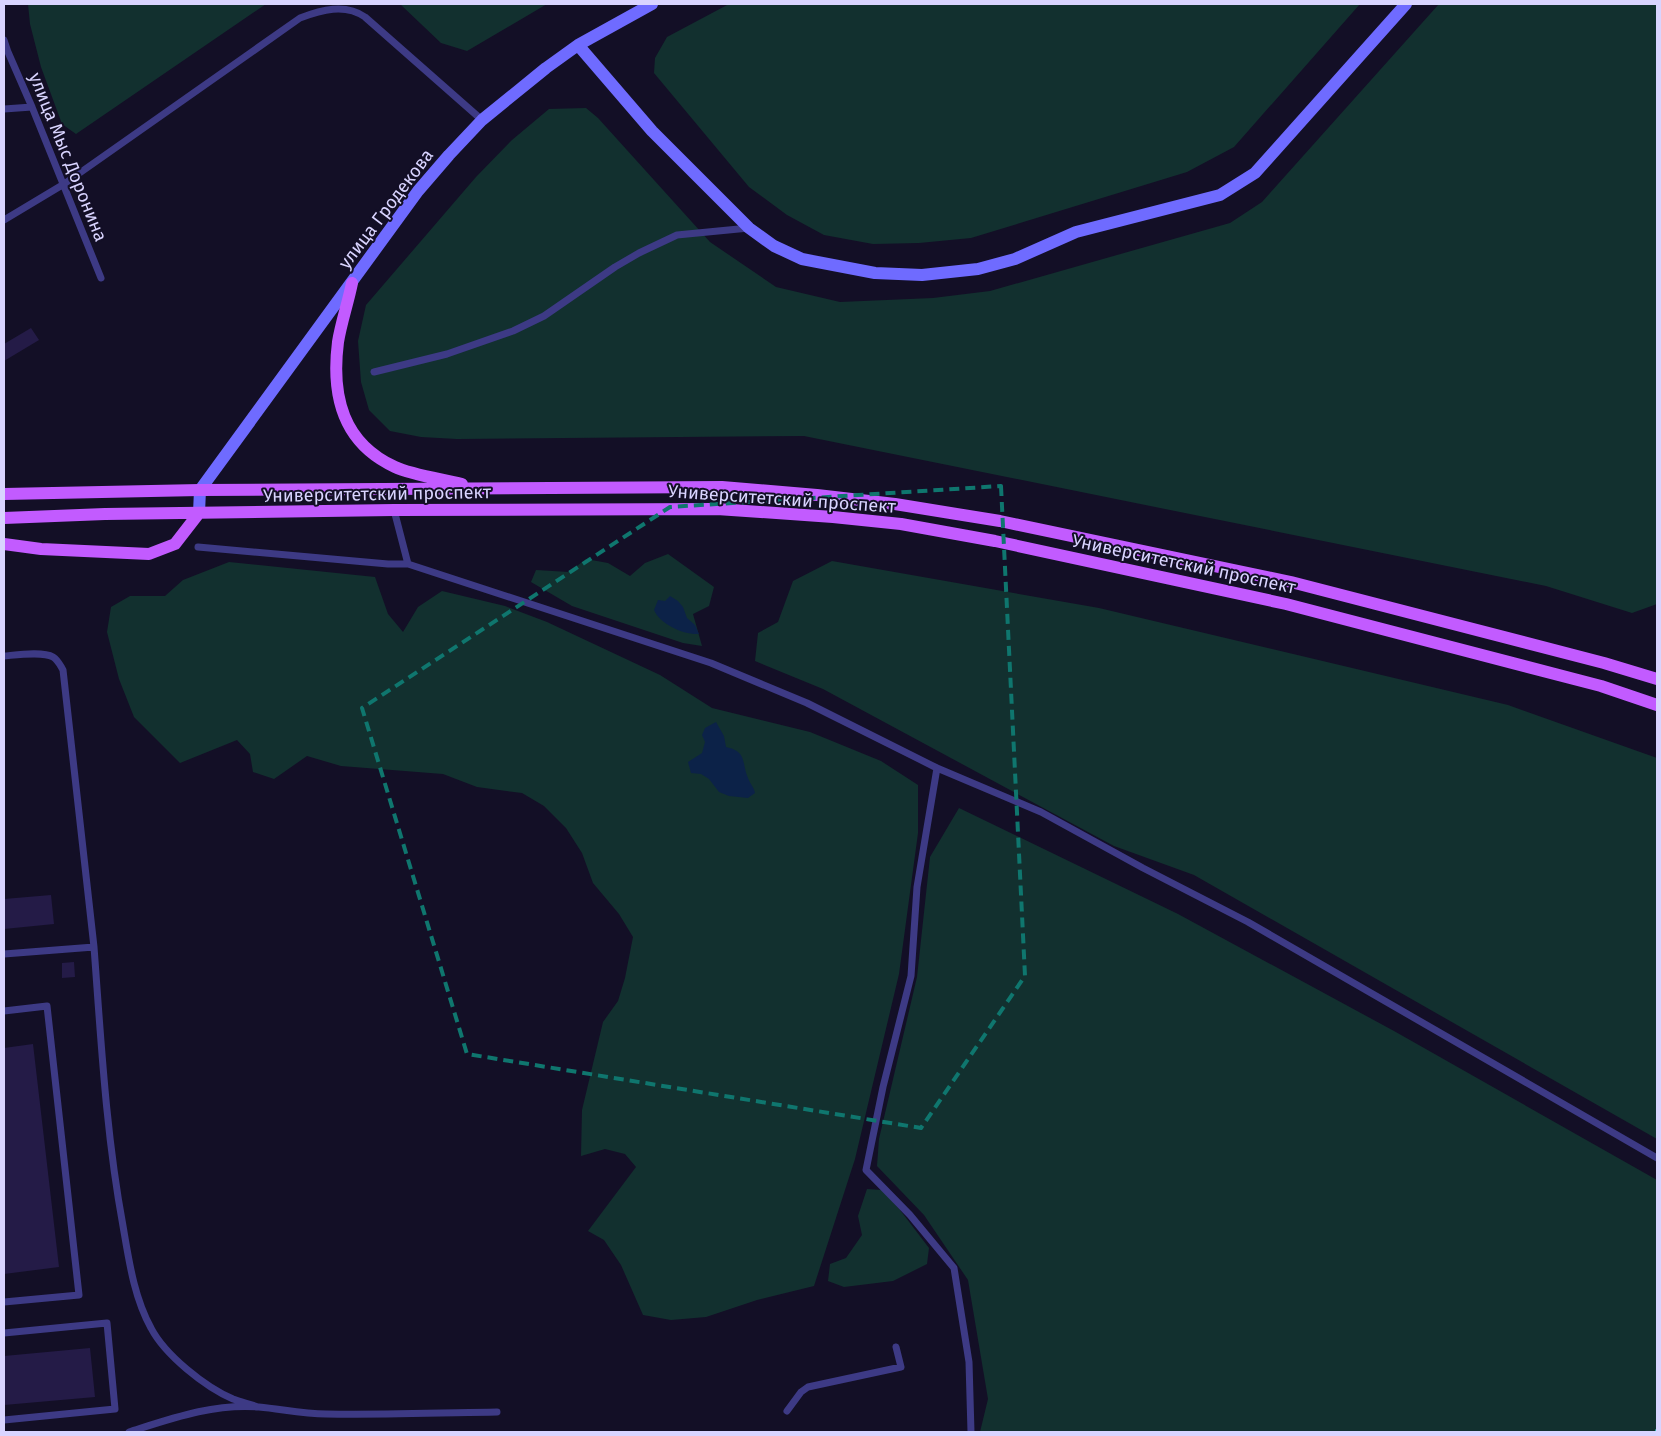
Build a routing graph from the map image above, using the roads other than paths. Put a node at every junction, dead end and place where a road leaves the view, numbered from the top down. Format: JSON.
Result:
{"nodes":[{"id":1,"x":652,"y":4,"type":"edge"},
{"id":2,"x":1406,"y":4,"type":"edge"},
{"id":3,"x":4,"y":40,"type":"edge"},
{"id":4,"x":578,"y":45,"type":"junction"},
{"id":5,"x":6,"y":51,"type":"edge"},
{"id":6,"x":32,"y":107,"type":"junction"},
{"id":7,"x":4,"y":110,"type":"edge"},
{"id":8,"x":482,"y":120,"type":"junction"},
{"id":9,"x":64,"y":184,"type":"junction"},
{"id":10,"x":4,"y":220,"type":"edge"},
{"id":11,"x":749,"y":228,"type":"junction"},
{"id":12,"x":100,"y":278,"type":"dead end"},
{"id":13,"x":352,"y":283,"type":"junction"},
{"id":14,"x":374,"y":372,"type":"dead end"},
{"id":15,"x":484,"y":488,"type":"junction"},
{"id":16,"x":200,"y":490,"type":"junction"},
{"id":17,"x":4,"y":494,"type":"edge"},
{"id":18,"x":394,"y":510,"type":"junction"},
{"id":19,"x":199,"y":513,"type":"junction"},
{"id":20,"x":4,"y":518,"type":"edge"},
{"id":21,"x":4,"y":544,"type":"edge"},
{"id":22,"x":198,"y":546,"type":"dead end"},
{"id":23,"x":408,"y":564,"type":"junction"},
{"id":24,"x":1291,"y":582,"type":"junction"},
{"id":25,"x":1286,"y":604,"type":"junction"},
{"id":26,"x":4,"y":656,"type":"edge"},
{"id":27,"x":1657,"y":679,"type":"edge"},
{"id":28,"x":1657,"y":705,"type":"edge"},
{"id":29,"x":937,"y":768,"type":"junction"},
{"id":30,"x":94,"y":947,"type":"junction"},
{"id":31,"x":4,"y":954,"type":"edge"},
{"id":32,"x":4,"y":1011,"type":"edge"},
{"id":33,"x":1657,"y":1158,"type":"edge"},
{"id":34,"x":4,"y":1302,"type":"edge"},
{"id":35,"x":4,"y":1333,"type":"edge"},
{"id":36,"x":896,"y":1347,"type":"dead end"},
{"id":37,"x":258,"y":1407,"type":"junction"},
{"id":38,"x":788,"y":1411,"type":"dead end"},
{"id":39,"x":498,"y":1412,"type":"dead end"},
{"id":40,"x":4,"y":1420,"type":"edge"},
{"id":41,"x":129,"y":1432,"type":"edge"},
{"id":42,"x":971,"y":1432,"type":"edge"}],
"edges":[{"from":1,"to":4,"type":"main road","name":"улица Гродекова"},
{"from":2,"to":11,"type":"main road"},
{"from":3,"to":5,"type":"lane","name":"улица Мыс Доронина"},
{"from":4,"to":8,"type":"main road","name":"улица Гродекова"},
{"from":4,"to":11,"type":"main road"},
{"from":5,"to":6,"type":"lane","name":"улица Мыс Доронина"},
{"from":6,"to":7,"type":"lane"},
{"from":6,"to":9,"type":"lane","name":"улица Мыс Доронина"},
{"from":8,"to":9,"type":"lane"},
{"from":8,"to":13,"type":"main road","name":"улица Гродекова"},
{"from":9,"to":10,"type":"lane"},
{"from":9,"to":12,"type":"lane","name":"улица Мыс Доронина"},
{"from":11,"to":14,"type":"lane"},
{"from":13,"to":15,"type":"main road"},
{"from":13,"to":16,"type":"main road","name":"улица Гродекова"},
{"from":15,"to":16,"type":"main road","name":"Университетский проспект"},
{"from":15,"to":24,"type":"main road","name":"Университетский проспект"},
{"from":16,"to":17,"type":"main road","name":"Университетский проспект"},
{"from":16,"to":19,"type":"main road"},
{"from":18,"to":19,"type":"main road","name":"Университетский проспект"},
{"from":18,"to":23,"type":"lane"},
{"from":18,"to":25,"type":"main road","name":"Университетский проспект"},
{"from":19,"to":20,"type":"main road","name":"Университетский проспект"},
{"from":19,"to":21,"type":"main road"},
{"from":22,"to":23,"type":"lane"},
{"from":23,"to":29,"type":"lane"},
{"from":24,"to":25,"type":"main road"},
{"from":24,"to":27,"type":"main road","name":"Университетский проспект"},
{"from":25,"to":28,"type":"main road","name":"Университетский проспект"},
{"from":26,"to":30,"type":"lane"},
{"from":29,"to":33,"type":"lane"},
{"from":29,"to":42,"type":"lane"},
{"from":30,"to":31,"type":"lane"},
{"from":30,"to":37,"type":"lane"},
{"from":32,"to":34,"type":"lane"},
{"from":35,"to":40,"type":"lane"},
{"from":36,"to":38,"type":"lane"},
{"from":37,"to":39,"type":"lane"},
{"from":37,"to":41,"type":"lane"}]}
